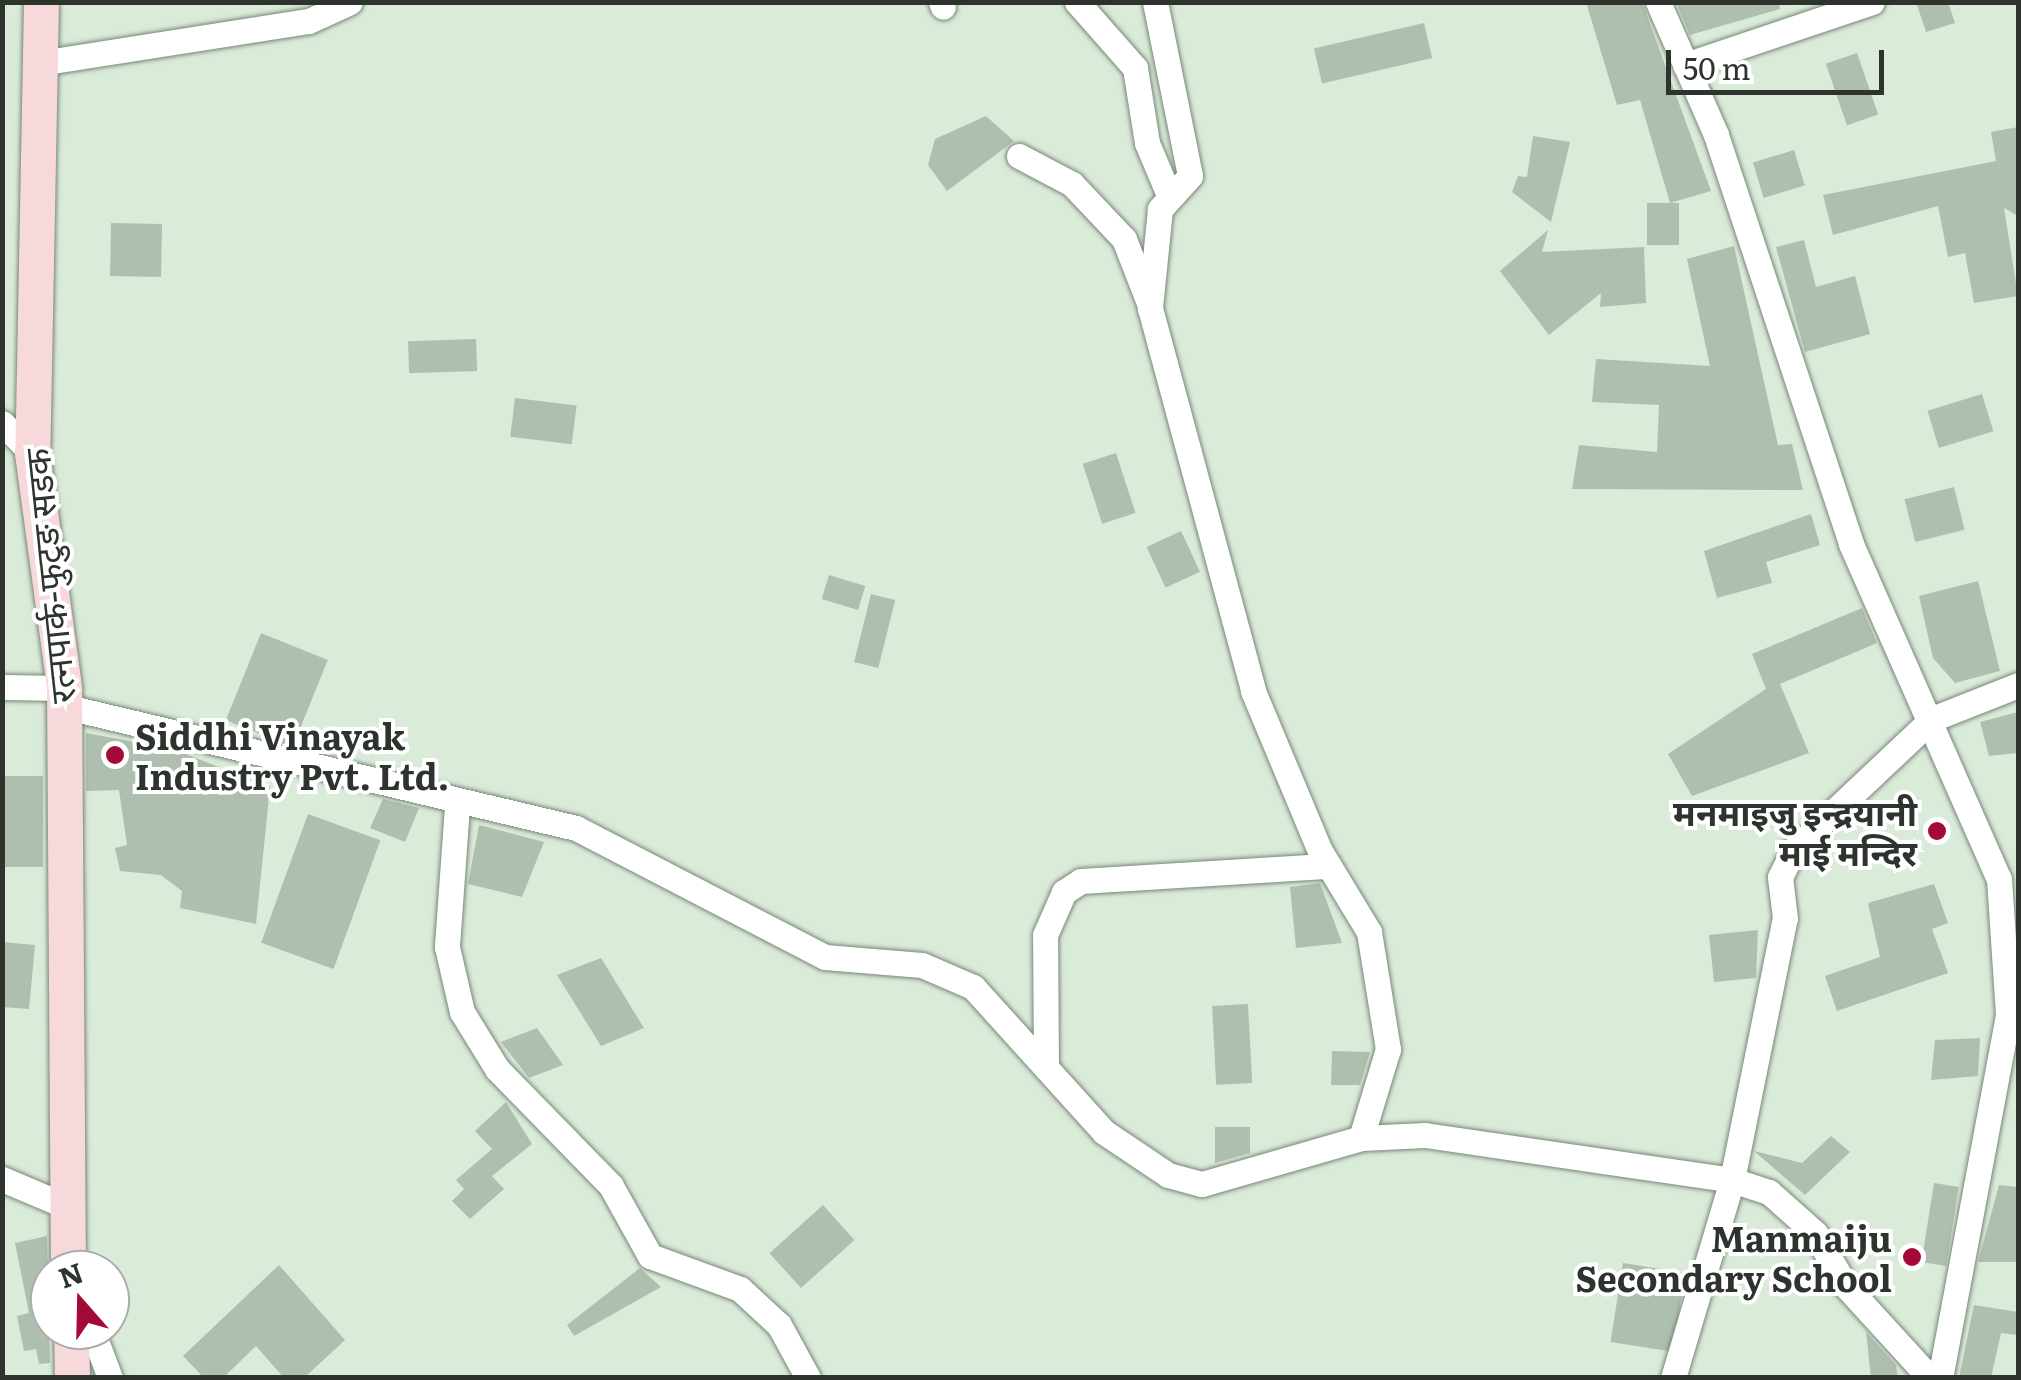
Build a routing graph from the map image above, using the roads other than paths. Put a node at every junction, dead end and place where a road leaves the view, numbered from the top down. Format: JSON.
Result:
{"nodes":[{"id":1,"x":41,"y":2,"type":"edge"},
{"id":2,"x":350,"y":2,"type":"edge"},
{"id":3,"x":1077,"y":2,"type":"edge"},
{"id":4,"x":1156,"y":2,"type":"edge"},
{"id":5,"x":1658,"y":2,"type":"edge"},
{"id":6,"x":1872,"y":2,"type":"edge"},
{"id":7,"x":40,"y":63,"type":"junction"},
{"id":8,"x":1685,"y":65,"type":"junction"},
{"id":9,"x":1020,"y":156,"type":"dead end"},
{"id":10,"x":1168,"y":195,"type":"junction"},
{"id":11,"x":1150,"y":308,"type":"junction"},
{"id":12,"x":2,"y":423,"type":"edge"},
{"id":13,"x":32,"y":454,"type":"junction"},
{"id":14,"x":2018,"y":685,"type":"edge"},
{"id":15,"x":2,"y":687,"type":"edge"},
{"id":16,"x":64,"y":697,"type":"junction"},
{"id":17,"x":1932,"y":719,"type":"junction"},
{"id":18,"x":457,"y":806,"type":"junction"},
{"id":19,"x":1329,"y":866,"type":"junction"},
{"id":20,"x":1046,"y":1068,"type":"junction"},
{"id":21,"x":1361,"y":1138,"type":"junction"},
{"id":22,"x":2,"y":1179,"type":"edge"},
{"id":23,"x":1732,"y":1180,"type":"junction"},
{"id":24,"x":66,"y":1206,"type":"junction"},
{"id":25,"x":68,"y":1250,"type":"edge"},
{"id":26,"x":71,"y":1350,"type":"edge"},
{"id":27,"x":100,"y":1350,"type":"edge"},
{"id":28,"x":72,"y":1378,"type":"edge"},
{"id":29,"x":110,"y":1378,"type":"edge"},
{"id":30,"x":808,"y":1378,"type":"edge"},
{"id":31,"x":1673,"y":1378,"type":"edge"},
{"id":32,"x":1930,"y":1378,"type":"edge"},
{"id":33,"x":1940,"y":1378,"type":"edge"}],
"edges":[{"from":1,"to":7,"type":"street","name":"रत्नपार्क-फुटुङ सडक"},
{"from":2,"to":7,"type":"street"},
{"from":3,"to":10,"type":"street"},
{"from":4,"to":10,"type":"street"},
{"from":5,"to":8,"type":"street"},
{"from":6,"to":8,"type":"street"},
{"from":7,"to":13,"type":"street","name":"रत्नपार्क-फुटुङ सडक"},
{"from":8,"to":17,"type":"street"},
{"from":9,"to":11,"type":"street"},
{"from":10,"to":11,"type":"street"},
{"from":11,"to":19,"type":"street"},
{"from":12,"to":13,"type":"street"},
{"from":13,"to":16,"type":"street","name":"रत्नपार्क-फुटुङ सडक"},
{"from":14,"to":17,"type":"street"},
{"from":15,"to":16,"type":"street"},
{"from":16,"to":18,"type":"street"},
{"from":16,"to":24,"type":"street","name":"रत्नपार्क-फुटुङ सडक"},
{"from":17,"to":23,"type":"street"},
{"from":17,"to":33,"type":"street"},
{"from":18,"to":20,"type":"street"},
{"from":18,"to":30,"type":"street"},
{"from":19,"to":20,"type":"street"},
{"from":19,"to":21,"type":"street"},
{"from":20,"to":21,"type":"street"},
{"from":21,"to":23,"type":"street"},
{"from":22,"to":24,"type":"street"},
{"from":23,"to":31,"type":"street"},
{"from":23,"to":32,"type":"street"},
{"from":24,"to":25,"type":"street","name":"रत्नपार्क-फुटुङ सडक"},
{"from":26,"to":28,"type":"street"},
{"from":27,"to":29,"type":"street"}]}
